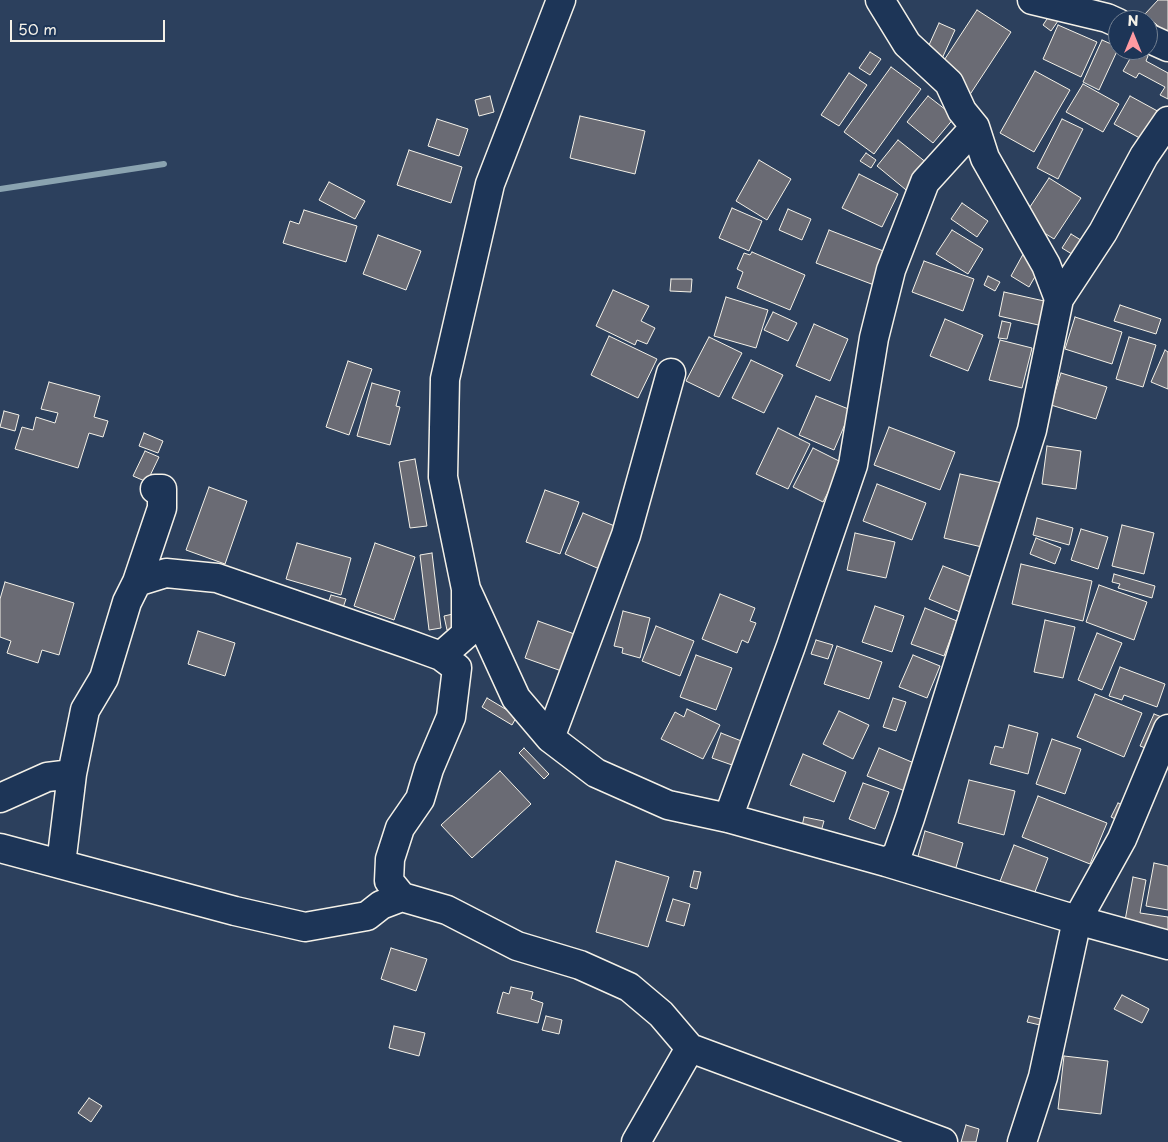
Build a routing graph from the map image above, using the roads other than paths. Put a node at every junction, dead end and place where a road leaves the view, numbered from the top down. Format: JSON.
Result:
{"nodes":[{"id":1,"x":562,"y":0,"type":"edge"},
{"id":2,"x":880,"y":0,"type":"edge"},
{"id":3,"x":1032,"y":0,"type":"edge"},
{"id":4,"x":1108,"y":19,"type":"edge"},
{"id":5,"x":1168,"y":121,"type":"edge"},
{"id":6,"x":975,"y":127,"type":"junction"},
{"id":7,"x":1059,"y":298,"type":"junction"},
{"id":8,"x":671,"y":373,"type":"dead end"},
{"id":9,"x":155,"y":489,"type":"dead end"},
{"id":10,"x":137,"y":582,"type":"junction"},
{"id":11,"x":466,"y":589,"type":"junction"},
{"id":12,"x":441,"y":656,"type":"junction"},
{"id":13,"x":1168,"y":729,"type":"edge"},
{"id":14,"x":550,"y":738,"type":"junction"},
{"id":15,"x":72,"y":774,"type":"junction"},
{"id":16,"x":0,"y":798,"type":"edge"},
{"id":17,"x":728,"y":818,"type":"junction"},
{"id":18,"x":0,"y":848,"type":"edge"},
{"id":19,"x":886,"y":862,"type":"junction"},
{"id":20,"x":61,"y":864,"type":"junction"},
{"id":21,"x":402,"y":897,"type":"junction"},
{"id":22,"x":1077,"y":920,"type":"junction"},
{"id":23,"x":1168,"y":945,"type":"edge"},
{"id":24,"x":690,"y":1048,"type":"junction"},
{"id":25,"x":636,"y":1142,"type":"edge"},
{"id":26,"x":943,"y":1142,"type":"edge"},
{"id":27,"x":1022,"y":1142,"type":"edge"}],
"edges":[{"from":1,"to":11,"type":"street"},
{"from":2,"to":6,"type":"street"},
{"from":3,"to":4,"type":"street"},
{"from":5,"to":7,"type":"street"},
{"from":6,"to":7,"type":"street"},
{"from":6,"to":17,"type":"street"},
{"from":7,"to":19,"type":"street"},
{"from":8,"to":14,"type":"street"},
{"from":9,"to":10,"type":"street"},
{"from":10,"to":12,"type":"street"},
{"from":10,"to":15,"type":"street"},
{"from":11,"to":12,"type":"street"},
{"from":11,"to":14,"type":"street"},
{"from":12,"to":21,"type":"street"},
{"from":13,"to":22,"type":"street"},
{"from":14,"to":17,"type":"street"},
{"from":15,"to":16,"type":"street"},
{"from":15,"to":20,"type":"street"},
{"from":17,"to":19,"type":"street"},
{"from":18,"to":20,"type":"street"},
{"from":19,"to":22,"type":"street"},
{"from":20,"to":21,"type":"street"},
{"from":21,"to":24,"type":"street"},
{"from":22,"to":23,"type":"street"},
{"from":22,"to":27,"type":"street"},
{"from":24,"to":25,"type":"street"},
{"from":24,"to":26,"type":"street"}]}
